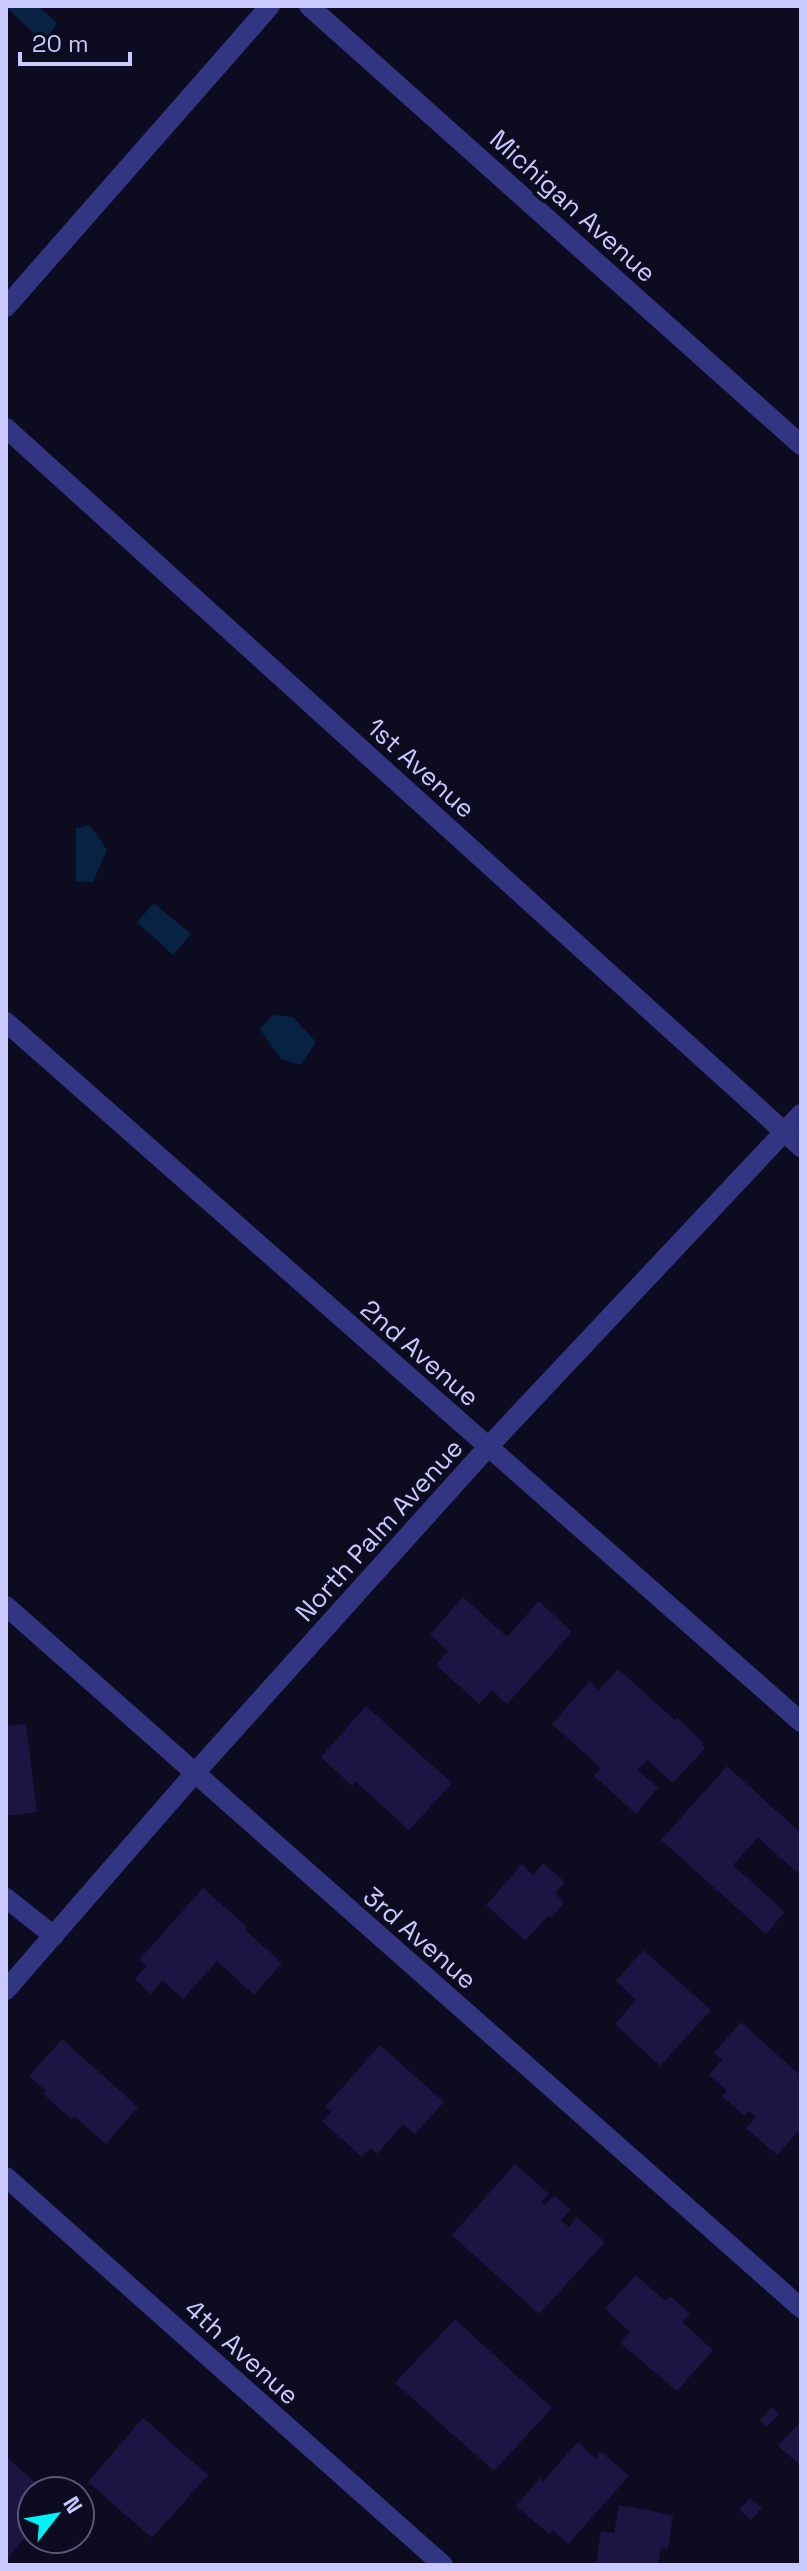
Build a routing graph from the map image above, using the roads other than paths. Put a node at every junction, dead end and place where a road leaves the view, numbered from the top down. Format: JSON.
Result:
{"nodes":[{"id":1,"x":270,"y":6,"type":"edge"},
{"id":2,"x":309,"y":6,"type":"edge"},
{"id":3,"x":6,"y":307,"type":"edge"},
{"id":4,"x":6,"y":428,"type":"edge"},
{"id":5,"x":801,"y":445,"type":"edge"},
{"id":6,"x":6,"y":1022,"type":"edge"},
{"id":7,"x":801,"y":1114,"type":"edge"},
{"id":8,"x":785,"y":1133,"type":"junction"},
{"id":9,"x":801,"y":1147,"type":"edge"},
{"id":10,"x":488,"y":1447,"type":"junction"},
{"id":11,"x":6,"y":1606,"type":"edge"},
{"id":12,"x":801,"y":1722,"type":"edge"},
{"id":13,"x":194,"y":1774,"type":"junction"},
{"id":14,"x":6,"y":1898,"type":"edge"},
{"id":15,"x":54,"y":1936,"type":"junction"},
{"id":16,"x":6,"y":1990,"type":"edge"},
{"id":17,"x":6,"y":2177,"type":"edge"},
{"id":18,"x":801,"y":2308,"type":"edge"},
{"id":19,"x":443,"y":2565,"type":"edge"}],
"edges":[{"from":1,"to":3,"type":"street"},
{"from":2,"to":5,"type":"street","name":"Michigan Avenue"},
{"from":4,"to":8,"type":"street","name":"1st Avenue"},
{"from":6,"to":10,"type":"street","name":"2nd Avenue"},
{"from":7,"to":8,"type":"street","name":"North Palm Avenue"},
{"from":8,"to":9,"type":"street","name":"1st Avenue"},
{"from":8,"to":10,"type":"street","name":"North Palm Avenue"},
{"from":10,"to":12,"type":"street","name":"2nd Avenue"},
{"from":10,"to":13,"type":"street","name":"North Palm Avenue"},
{"from":11,"to":13,"type":"street","name":"3rd Avenue"},
{"from":13,"to":15,"type":"street","name":"North Palm Avenue"},
{"from":13,"to":18,"type":"street","name":"3rd Avenue"},
{"from":14,"to":15,"type":"street"},
{"from":15,"to":16,"type":"street","name":"North Palm Avenue"},
{"from":17,"to":19,"type":"street","name":"4th Avenue"}]}
